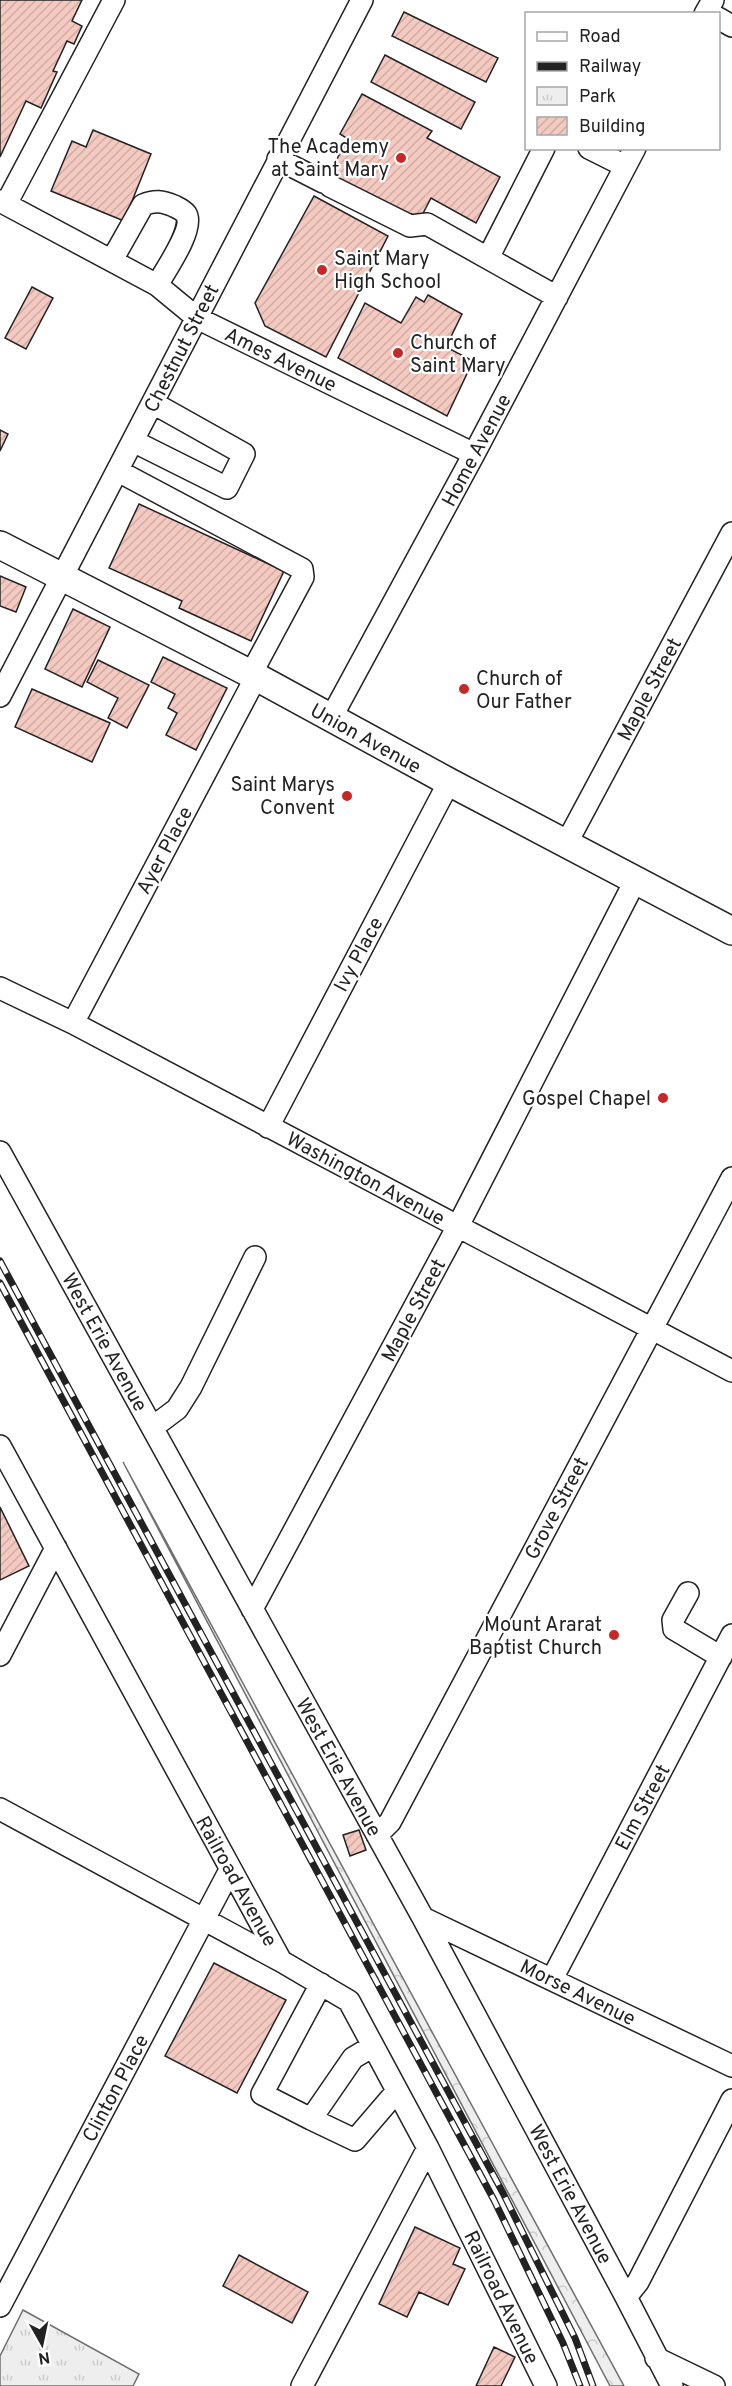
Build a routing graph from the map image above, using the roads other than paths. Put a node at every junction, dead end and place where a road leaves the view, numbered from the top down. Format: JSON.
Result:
{"nodes":[{"id":1,"x":114,"y":0,"type":"edge"},
{"id":2,"x":362,"y":0,"type":"edge"},
{"id":3,"x":543,"y":150,"type":"edge"},
{"id":4,"x":597,"y":150,"type":"edge"},
{"id":5,"x":630,"y":158,"type":"edge"},
{"id":6,"x":278,"y":159,"type":"junction"},
{"id":7,"x":3,"y":202,"type":"edge"},
{"id":8,"x":488,"y":258,"type":"junction"},
{"id":9,"x":112,"y":260,"type":"junction"},
{"id":10,"x":157,"y":285,"type":"junction"},
{"id":11,"x":557,"y":297,"type":"junction"},
{"id":12,"x":197,"y":318,"type":"junction"},
{"id":13,"x":153,"y":403,"type":"junction"},
{"id":14,"x":133,"y":441,"type":"junction"},
{"id":15,"x":474,"y":454,"type":"junction"},
{"id":16,"x":118,"y":471,"type":"junction"},
{"id":17,"x":732,"y":533,"type":"edge"},
{"id":18,"x":0,"y":545,"type":"edge"},
{"id":19,"x":63,"y":577,"type":"junction"},
{"id":20,"x":254,"y":675,"type":"junction"},
{"id":21,"x":0,"y":696,"type":"edge"},
{"id":22,"x":331,"y":718,"type":"junction"},
{"id":23,"x":449,"y":782,"type":"junction"},
{"id":24,"x":566,"y":844,"type":"junction"},
{"id":25,"x":635,"y":881,"type":"junction"},
{"id":26,"x":732,"y":932,"type":"edge"},
{"id":27,"x":0,"y":988,"type":"edge"},
{"id":28,"x":73,"y":1023,"type":"junction"},
{"id":29,"x":268,"y":1127,"type":"junction"},
{"id":30,"x":0,"y":1152,"type":"edge"},
{"id":31,"x":732,"y":1178,"type":"edge"},
{"id":32,"x":458,"y":1226,"type":"junction"},
{"id":33,"x":255,"y":1257,"type":"dead end"},
{"id":34,"x":651,"y":1328,"type":"junction"},
{"id":35,"x":732,"y":1371,"type":"edge"},
{"id":36,"x":153,"y":1427,"type":"junction"},
{"id":37,"x":0,"y":1446,"type":"edge"},
{"id":38,"x":56,"y":1548,"type":"junction"},
{"id":39,"x":688,"y":1593,"type":"dead end"},
{"id":40,"x":252,"y":1609,"type":"junction"},
{"id":41,"x":732,"y":1635,"type":"edge"},
{"id":42,"x":0,"y":1654,"type":"edge"},
{"id":43,"x":721,"y":1657,"type":"junction"},
{"id":44,"x":0,"y":1809,"type":"edge"},
{"id":45,"x":377,"y":1835,"type":"junction"},
{"id":46,"x":230,"y":1870,"type":"junction"},
{"id":47,"x":205,"y":1918,"type":"junction"},
{"id":48,"x":423,"y":1918,"type":"junction"},
{"id":49,"x":281,"y":1960,"type":"junction"},
{"id":50,"x":552,"y":1979,"type":"junction"},
{"id":51,"x":321,"y":1984,"type":"junction"},
{"id":52,"x":373,"y":2046,"type":"junction"},
{"id":53,"x":732,"y":2066,"type":"edge"},
{"id":54,"x":398,"y":2091,"type":"junction"},
{"id":55,"x":732,"y":2100,"type":"edge"},
{"id":56,"x":311,"y":2119,"type":"junction"},
{"id":57,"x":428,"y":2148,"type":"junction"},
{"id":58,"x":626,"y":2297,"type":"junction"},
{"id":59,"x":0,"y":2306,"type":"edge"},
{"id":60,"x":656,"y":2358,"type":"junction"},
{"id":61,"x":303,"y":2386,"type":"edge"},
{"id":62,"x":546,"y":2386,"type":"edge"},
{"id":63,"x":672,"y":2386,"type":"edge"},
{"id":64,"x":714,"y":2386,"type":"edge"}],
"edges":[{"from":1,"to":7,"type":"street"},
{"from":2,"to":6,"type":"street","name":"Chestnut Street"},
{"from":3,"to":8,"type":"street"},
{"from":4,"to":5,"type":"street"},
{"from":5,"to":11,"type":"street","name":"Home Avenue"},
{"from":6,"to":8,"type":"street"},
{"from":6,"to":12,"type":"street","name":"Chestnut Street"},
{"from":7,"to":9,"type":"street","name":"Ames Avenue"},
{"from":8,"to":11,"type":"street"},
{"from":9,"to":10,"type":"street","name":"Ames Avenue"},
{"from":9,"to":10,"type":"street"},
{"from":10,"to":12,"type":"street","name":"Ames Avenue"},
{"from":11,"to":15,"type":"street","name":"Home Avenue"},
{"from":12,"to":13,"type":"street","name":"Chestnut Street"},
{"from":12,"to":15,"type":"street","name":"Ames Avenue"},
{"from":13,"to":14,"type":"street","name":"Chestnut Street"},
{"from":13,"to":14,"type":"street"},
{"from":14,"to":16,"type":"street","name":"Chestnut Street"},
{"from":15,"to":22,"type":"street","name":"Home Avenue"},
{"from":16,"to":19,"type":"street","name":"Chestnut Street"},
{"from":16,"to":20,"type":"street","name":"Ayer Place"},
{"from":17,"to":24,"type":"street","name":"Maple Street"},
{"from":18,"to":19,"type":"main road","name":"Union Avenue"},
{"from":19,"to":20,"type":"main road","name":"Union Avenue"},
{"from":19,"to":21,"type":"street","name":"Chestnut Street"},
{"from":20,"to":22,"type":"main road","name":"Union Avenue"},
{"from":20,"to":28,"type":"street","name":"Ayer Place"},
{"from":22,"to":23,"type":"main road","name":"Union Avenue"},
{"from":23,"to":24,"type":"main road","name":"Union Avenue"},
{"from":23,"to":29,"type":"street","name":"Ivy Place"},
{"from":24,"to":25,"type":"main road","name":"Union Avenue"},
{"from":25,"to":26,"type":"main road","name":"Union Avenue"},
{"from":25,"to":32,"type":"street","name":"Maple Street"},
{"from":27,"to":28,"type":"street","name":"Washington Avenue"},
{"from":28,"to":29,"type":"street","name":"Washington Avenue"},
{"from":29,"to":32,"type":"street","name":"Washington Avenue"},
{"from":30,"to":36,"type":"street","name":"West Erie Avenue"},
{"from":31,"to":34,"type":"street","name":"Grove Street"},
{"from":32,"to":34,"type":"street","name":"Washington Avenue"},
{"from":32,"to":40,"type":"street","name":"Maple Street"},
{"from":33,"to":36,"type":"street"},
{"from":34,"to":35,"type":"street","name":"Washington Avenue"},
{"from":34,"to":45,"type":"street","name":"Grove Street"},
{"from":36,"to":40,"type":"street","name":"West Erie Avenue"},
{"from":37,"to":38,"type":"street","name":"Railroad Avenue"},
{"from":38,"to":42,"type":"street"},
{"from":38,"to":46,"type":"street","name":"Railroad Avenue"},
{"from":39,"to":43,"type":"street"},
{"from":40,"to":45,"type":"street","name":"West Erie Avenue"},
{"from":41,"to":43,"type":"street","name":"Elm Street"},
{"from":43,"to":50,"type":"street","name":"Elm Street"},
{"from":44,"to":47,"type":"street"},
{"from":45,"to":48,"type":"street","name":"West Erie Avenue"},
{"from":46,"to":47,"type":"street","name":"Clinton Place"},
{"from":46,"to":49,"type":"street","name":"Railroad Avenue"},
{"from":47,"to":49,"type":"street"},
{"from":47,"to":59,"type":"street","name":"Clinton Place"},
{"from":48,"to":50,"type":"street","name":"Morse Avenue"},
{"from":48,"to":58,"type":"street","name":"West Erie Avenue"},
{"from":49,"to":51,"type":"street","name":"Railroad Avenue"},
{"from":50,"to":53,"type":"street","name":"Morse Avenue"},
{"from":51,"to":52,"type":"street","name":"Railroad Avenue"},
{"from":51,"to":56,"type":"street"},
{"from":52,"to":54,"type":"street","name":"Railroad Avenue"},
{"from":52,"to":56,"type":"street"},
{"from":54,"to":56,"type":"street"},
{"from":54,"to":57,"type":"street","name":"Railroad Avenue"},
{"from":55,"to":58,"type":"street"},
{"from":57,"to":61,"type":"street"},
{"from":57,"to":62,"type":"street","name":"Railroad Avenue"},
{"from":58,"to":60,"type":"street","name":"West Erie Avenue"},
{"from":60,"to":63,"type":"street","name":"West Erie Avenue"},
{"from":60,"to":64,"type":"street"}]}
